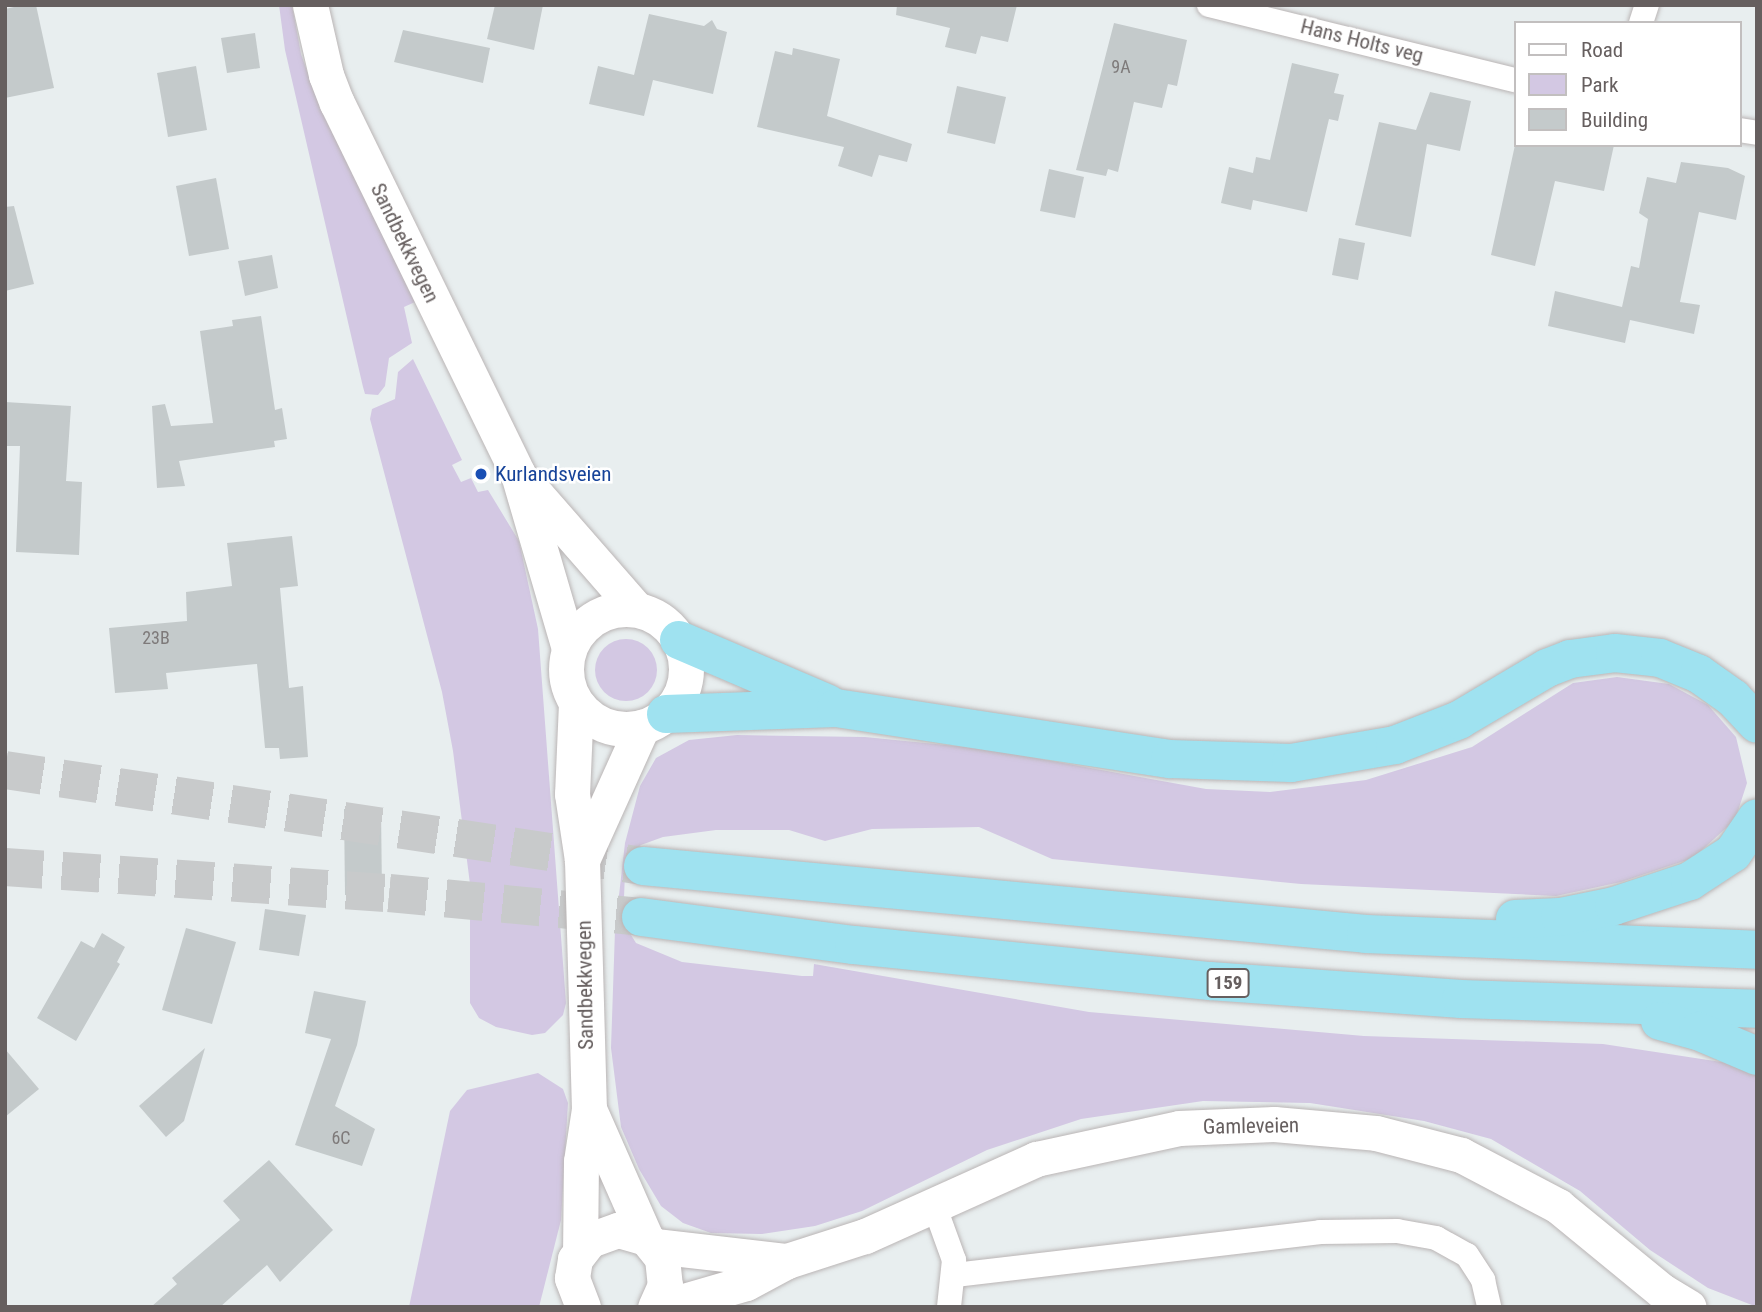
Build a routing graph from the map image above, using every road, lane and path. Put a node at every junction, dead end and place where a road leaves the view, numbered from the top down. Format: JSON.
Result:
{"nodes":[{"id":1,"x":310,"y":5,"type":"edge"},
{"id":2,"x":1209,"y":5,"type":"edge"},
{"id":3,"x":1251,"y":9,"type":"edge"},
{"id":4,"x":1514,"y":80,"type":"edge"},
{"id":5,"x":518,"y":474,"type":"junction"},
{"id":6,"x":636,"y":609,"type":"junction"},
{"id":7,"x":679,"y":640,"type":"junction"},
{"id":8,"x":569,"y":648,"type":"junction"},
{"id":9,"x":576,"y":703,"type":"junction"},
{"id":10,"x":836,"y":708,"type":"junction"},
{"id":11,"x":654,"y":721,"type":"junction"},
{"id":12,"x":1755,"y":728,"type":"edge"},
{"id":13,"x":1757,"y":818,"type":"edge"},
{"id":14,"x":582,"y":860,"type":"junction"},
{"id":15,"x":643,"y":866,"type":"tunnel mouth"},
{"id":16,"x":640,"y":917,"type":"tunnel mouth"},
{"id":17,"x":1366,"y":934,"type":"junction"},
{"id":18,"x":1757,"y":950,"type":"edge"},
{"id":19,"x":1604,"y":1007,"type":"junction"},
{"id":20,"x":1757,"y":1009,"type":"edge"},
{"id":21,"x":1757,"y":1056,"type":"edge"},
{"id":22,"x":589,"y":1109,"type":"junction"},
{"id":23,"x":933,"y":1202,"type":"junction"},
{"id":24,"x":650,"y":1242,"type":"junction"},
{"id":25,"x":787,"y":1261,"type":"junction"},
{"id":26,"x":955,"y":1275,"type":"junction"},
{"id":27,"x":574,"y":1286,"type":"edge"},
{"id":28,"x":654,"y":1307,"type":"edge"},
{"id":29,"x":663,"y":1307,"type":"edge"},
{"id":30,"x":949,"y":1307,"type":"edge"},
{"id":31,"x":1489,"y":1307,"type":"edge"},
{"id":32,"x":1689,"y":1307,"type":"edge"}],
"edges":[{"from":1,"to":5,"type":"main road","name":"Sandbekkvegen"},
{"from":2,"to":3,"type":"street","name":"Hans Holts veg"},
{"from":3,"to":4,"type":"street","name":"Hans Holts veg"},
{"from":5,"to":6,"type":"main road","name":"Sandbekkvegen"},
{"from":5,"to":8,"type":"main road","name":"Sandbekkvegen"},
{"from":6,"to":7,"type":"main road"},
{"from":6,"to":8,"type":"main road"},
{"from":7,"to":10,"type":"highway"},
{"from":7,"to":11,"type":"main road"},
{"from":8,"to":9,"type":"main road"},
{"from":9,"to":11,"type":"main road"},
{"from":9,"to":14,"type":"main road","name":"Sandbekkvegen"},
{"from":10,"to":11,"type":"highway"},
{"from":10,"to":12,"type":"highway"},
{"from":11,"to":14,"type":"main road","name":"Sandbekkvegen"},
{"from":13,"to":17,"type":"highway"},
{"from":14,"to":22,"type":"main road","name":"Sandbekkvegen"},
{"from":15,"to":17,"type":"highway"},
{"from":16,"to":19,"type":"highway","number":"159"},
{"from":17,"to":18,"type":"highway"},
{"from":19,"to":20,"type":"highway","number":"159"},
{"from":19,"to":21,"type":"highway"},
{"from":22,"to":24,"type":"main road","name":"Sandbekkvegen"},
{"from":22,"to":27,"type":"main road","name":"Sandbekkvegen"},
{"from":23,"to":25,"type":"main road","name":"Gamleveien"},
{"from":23,"to":26,"type":"street"},
{"from":23,"to":32,"type":"main road","name":"Gamleveien"},
{"from":24,"to":25,"type":"main road","name":"Gamleveien"},
{"from":24,"to":27,"type":"main road","name":"Gamleveien"},
{"from":24,"to":28,"type":"main road","name":"Sandbekkvegen"},
{"from":25,"to":29,"type":"main road","name":"Gamleveien"},
{"from":26,"to":30,"type":"street"},
{"from":26,"to":31,"type":"street"}]}
